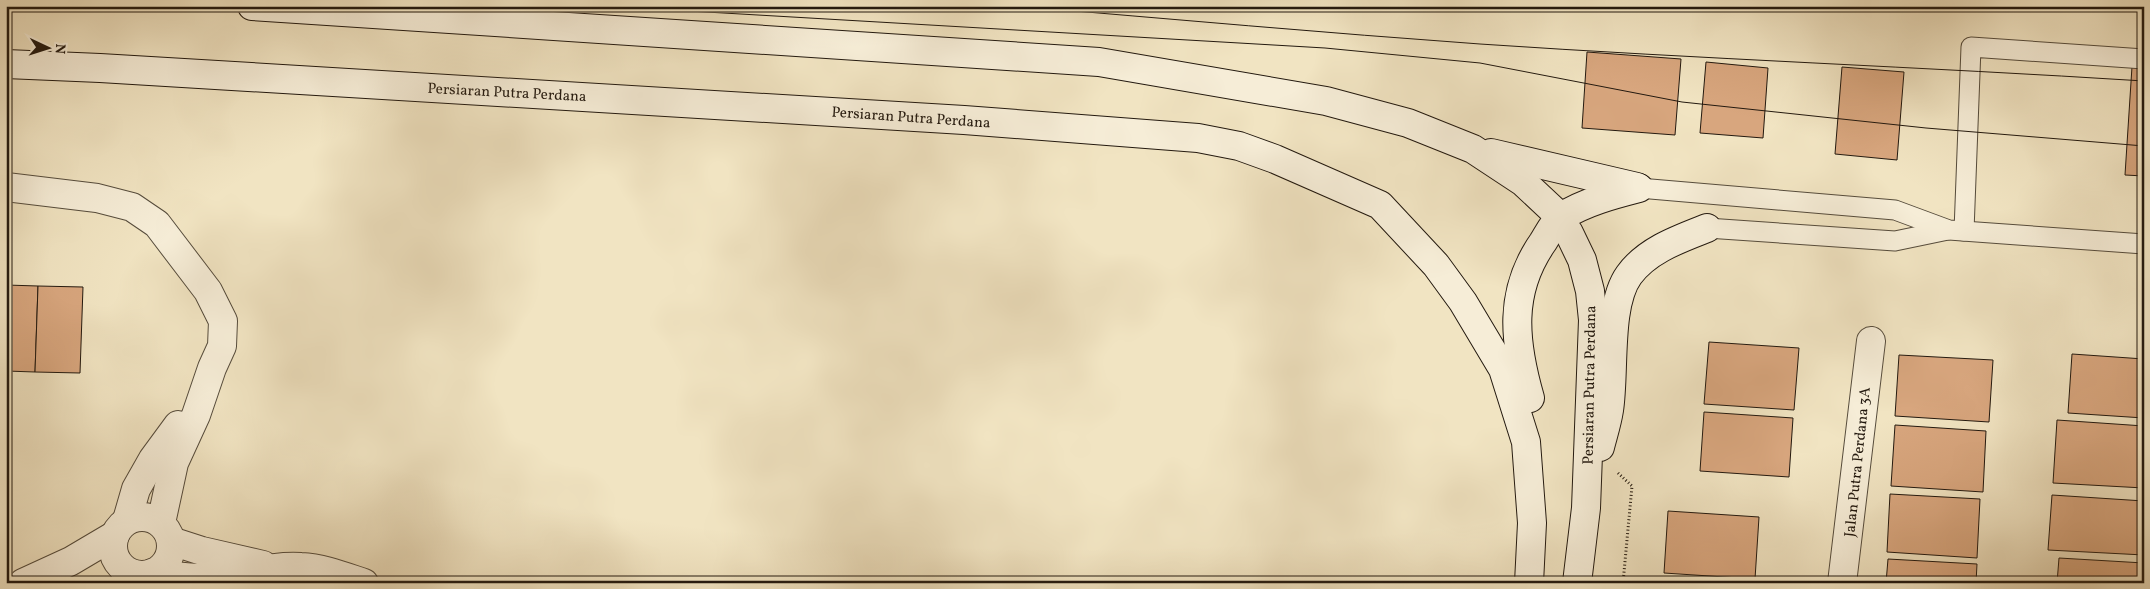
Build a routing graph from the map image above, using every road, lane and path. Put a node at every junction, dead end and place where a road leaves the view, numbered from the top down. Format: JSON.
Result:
{"nodes":[{"id":1,"x":252,"y":6,"type":"edge"},
{"id":2,"x":2144,"y":58,"type":"edge"},
{"id":3,"x":6,"y":64,"type":"edge"},
{"id":4,"x":1473,"y":149,"type":"junction"},
{"id":5,"x":6,"y":187,"type":"edge"},
{"id":6,"x":1639,"y":188,"type":"junction"},
{"id":7,"x":1560,"y":218,"type":"junction"},
{"id":8,"x":1707,"y":228,"type":"joint"},
{"id":9,"x":1957,"y":231,"type":"junction"},
{"id":10,"x":2144,"y":244,"type":"edge"},
{"id":11,"x":1871,"y":341,"type":"dead end"},
{"id":12,"x":203,"y":392,"type":"junction"},
{"id":13,"x":1598,"y":456,"type":"junction"},
{"id":14,"x":1586,"y":508,"type":"junction"},
{"id":15,"x":1532,"y":523,"type":"junction"},
{"id":16,"x":121,"y":528,"type":"junction"},
{"id":17,"x":166,"y":532,"type":"junction"},
{"id":18,"x":274,"y":568,"type":"junction"},
{"id":19,"x":133,"y":577,"type":"edge"},
{"id":20,"x":23,"y":583,"type":"edge"},
{"id":21,"x":364,"y":583,"type":"edge"},
{"id":22,"x":1529,"y":583,"type":"edge"},
{"id":23,"x":1577,"y":583,"type":"edge"},
{"id":24,"x":1623,"y":583,"type":"edge"},
{"id":25,"x":1842,"y":583,"type":"edge"}],
"edges":[{"from":1,"to":4,"type":"main road","name":"Persiaran Putra Perdana"},
{"from":2,"to":9,"type":"lane"},
{"from":3,"to":15,"type":"main road","name":"Persiaran Putra Perdana"},
{"from":4,"to":6,"type":"main road"},
{"from":4,"to":7,"type":"main road","name":"Persiaran Putra Perdana"},
{"from":5,"to":12,"type":"main road"},
{"from":6,"to":7,"type":"main road"},
{"from":6,"to":9,"type":"lane"},
{"from":7,"to":14,"type":"main road","name":"Persiaran Putra Perdana"},
{"from":7,"to":15,"type":"main road"},
{"from":8,"to":9,"type":"lane"},
{"from":8,"to":13,"type":"main road"},
{"from":9,"to":10,"type":"lane"},
{"from":11,"to":25,"type":"main road","name":"Jalan Putra Perdana 3A"},
{"from":12,"to":16,"type":"main road"},
{"from":12,"to":17,"type":"main road"},
{"from":13,"to":14,"type":"main road"},
{"from":13,"to":24,"type":"path"},
{"from":14,"to":23,"type":"main road","name":"Persiaran Putra Perdana"},
{"from":15,"to":22,"type":"main road","name":"Persiaran Putra Perdana"},
{"from":16,"to":17,"type":"main road"},
{"from":16,"to":19,"type":"main road"},
{"from":16,"to":20,"type":"main road"},
{"from":17,"to":18,"type":"main road"},
{"from":17,"to":19,"type":"main road"},
{"from":18,"to":19,"type":"main road"},
{"from":18,"to":21,"type":"main road"}]}
